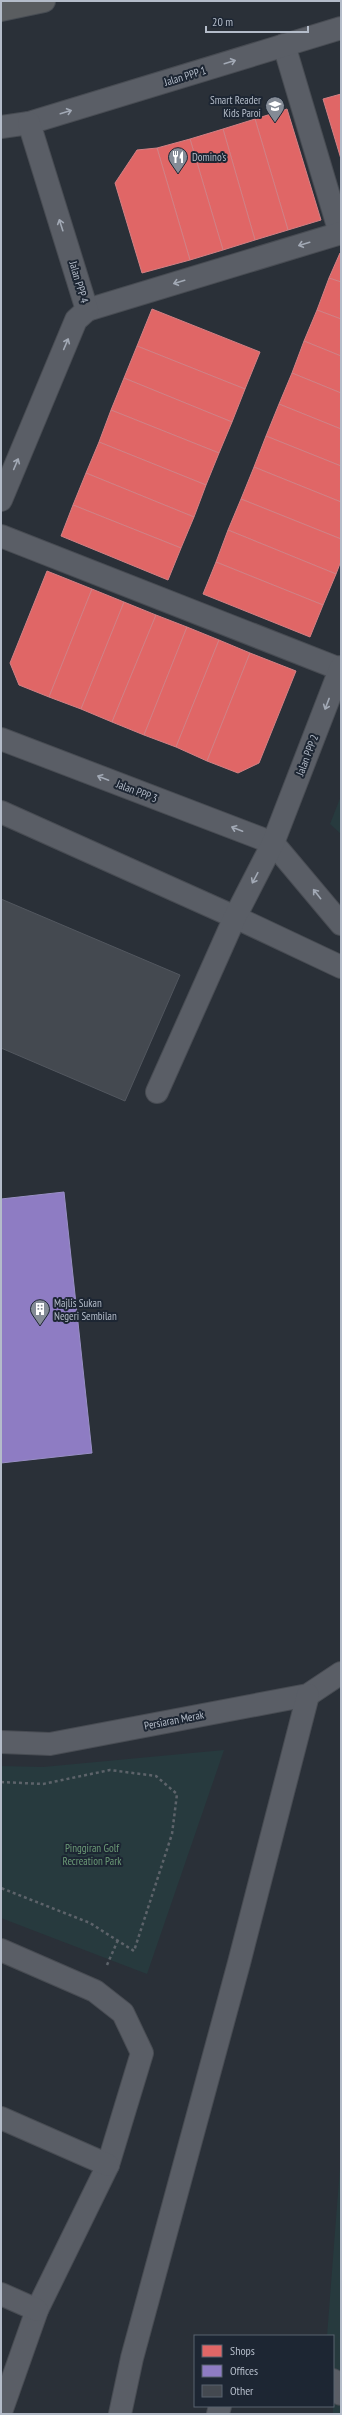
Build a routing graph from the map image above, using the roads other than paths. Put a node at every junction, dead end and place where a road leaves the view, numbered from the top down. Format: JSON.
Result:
{"nodes":[{"id":1,"x":44,"y":1,"type":"edge"},
{"id":2,"x":1,"y":10,"type":"edge"},
{"id":3,"x":341,"y":28,"type":"edge"},
{"id":4,"x":284,"y":45,"type":"junction"},
{"id":5,"x":29,"y":123,"type":"junction"},
{"id":6,"x":1,"y":127,"type":"edge"},
{"id":7,"x":340,"y":233,"type":"edge"},
{"id":8,"x":87,"y":310,"type":"junction"},
{"id":9,"x":1,"y":500,"type":"edge"},
{"id":10,"x":1,"y":536,"type":"edge"},
{"id":11,"x":341,"y":668,"type":"edge"},
{"id":12,"x":1,"y":739,"type":"edge"},
{"id":13,"x":1,"y":812,"type":"edge"},
{"id":14,"x":273,"y":843,"type":"junction"},
{"id":15,"x":235,"y":917,"type":"junction"},
{"id":16,"x":341,"y":924,"type":"edge"},
{"id":17,"x":341,"y":967,"type":"edge"},
{"id":18,"x":157,"y":1092,"type":"dead end"},
{"id":19,"x":341,"y":1673,"type":"edge"},
{"id":20,"x":308,"y":1695,"type":"junction"},
{"id":21,"x":1,"y":1742,"type":"edge"},
{"id":22,"x":1,"y":1950,"type":"edge"},
{"id":23,"x":1,"y":2118,"type":"edge"},
{"id":24,"x":108,"y":2165,"type":"junction"},
{"id":25,"x":1,"y":2294,"type":"edge"},
{"id":26,"x":37,"y":2310,"type":"junction"},
{"id":27,"x":334,"y":2382,"type":"edge"},
{"id":28,"x":341,"y":2394,"type":"edge"},
{"id":29,"x":1,"y":2412,"type":"edge"},
{"id":30,"x":120,"y":2414,"type":"edge"}],
"edges":[{"from":1,"to":2,"type":"highway"},
{"from":3,"to":4,"type":"street","name":"Jalan PPP 1"},
{"from":5,"to":4,"type":"street","name":"Jalan PPP 1","one_way":true},
{"from":4,"to":7,"type":"street"},
{"from":5,"to":6,"type":"street","name":"Jalan PPP 1"},
{"from":8,"to":5,"type":"street","name":"Jalan PPP 4","one_way":true},
{"from":7,"to":8,"type":"street","one_way":true},
{"from":9,"to":8,"type":"street","name":"Jalan PPP 4","one_way":true},
{"from":10,"to":11,"type":"street"},
{"from":11,"to":14,"type":"street","name":"Jalan PPP 2","one_way":true},
{"from":14,"to":12,"type":"street","name":"Jalan PPP 3","one_way":true},
{"from":13,"to":15,"type":"street"},
{"from":14,"to":15,"type":"street","name":"Jalan PPP 2","one_way":true},
{"from":16,"to":14,"type":"street","one_way":true},
{"from":15,"to":17,"type":"street"},
{"from":15,"to":18,"type":"street","name":"Jalan PPP 2"},
{"from":19,"to":20,"type":"street","name":"Persiaran Merak"},
{"from":20,"to":21,"type":"street","name":"Persiaran Merak"},
{"from":20,"to":30,"type":"street"},
{"from":22,"to":24,"type":"street"},
{"from":23,"to":24,"type":"street"},
{"from":24,"to":26,"type":"street"},
{"from":25,"to":26,"type":"street"},
{"from":26,"to":29,"type":"street"},
{"from":27,"to":28,"type":"street"}]}
